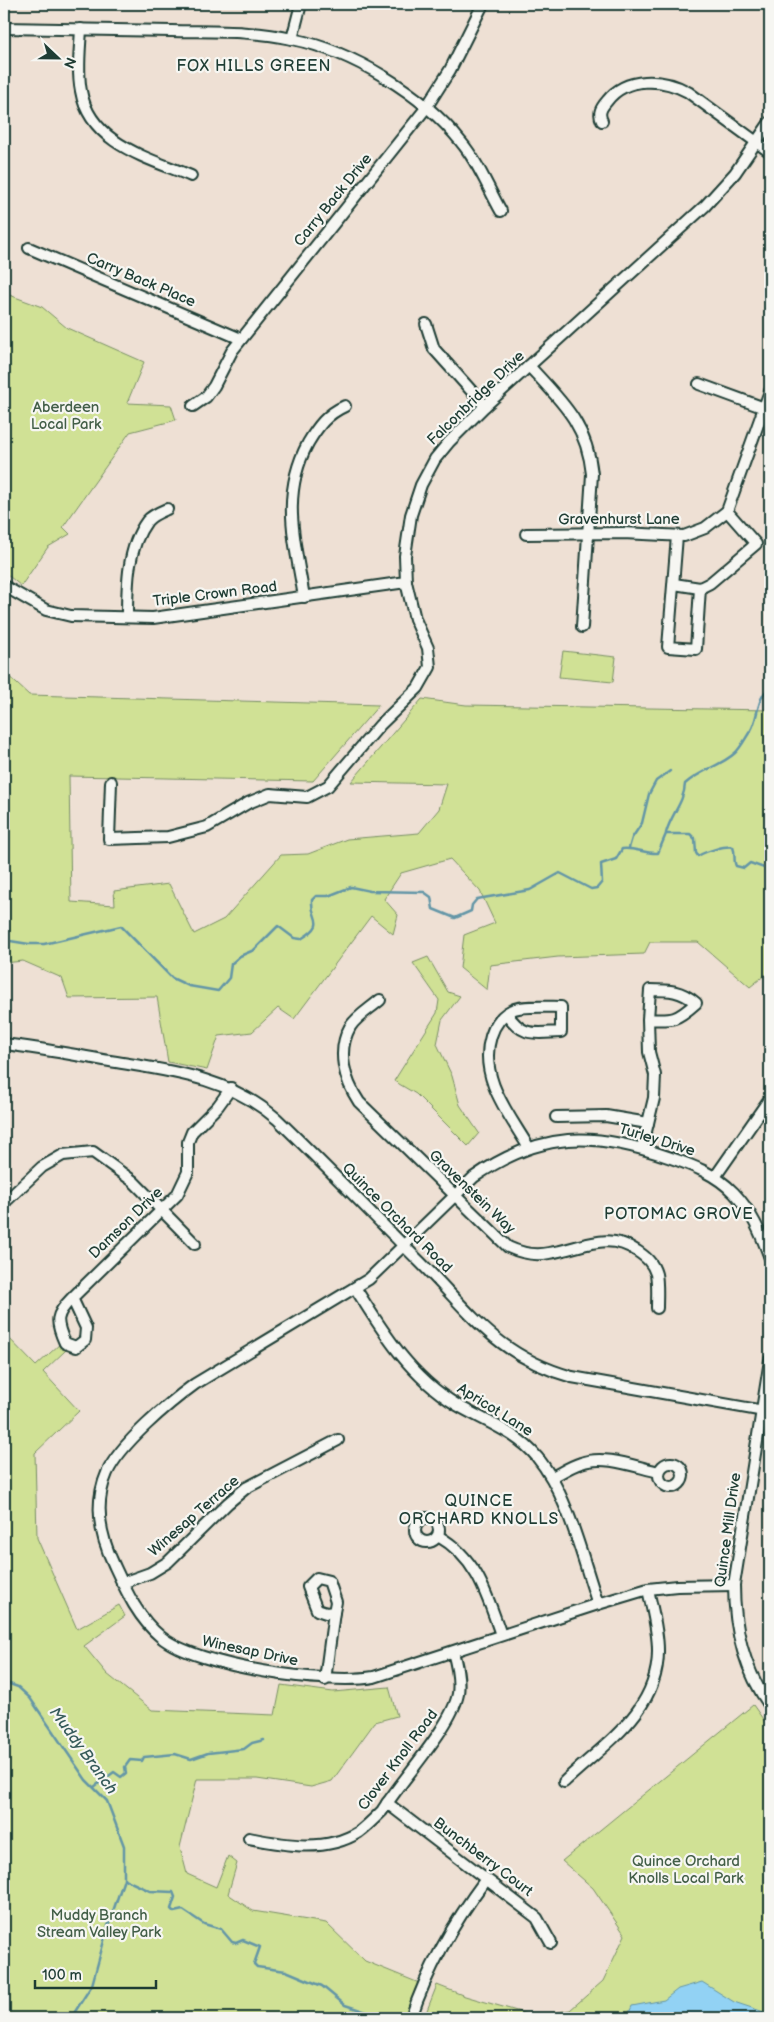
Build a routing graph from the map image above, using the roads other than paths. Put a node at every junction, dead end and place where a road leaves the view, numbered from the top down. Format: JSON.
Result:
{"nodes":[{"id":1,"x":301,"y":4,"type":"edge"},
{"id":2,"x":483,"y":4,"type":"edge"},
{"id":3,"x":4,"y":28,"type":"edge"},
{"id":4,"x":81,"y":29,"type":"junction"},
{"id":5,"x":292,"y":39,"type":"junction"},
{"id":6,"x":426,"y":108,"type":"junction"},
{"id":7,"x":602,"y":121,"type":"dead end"},
{"id":8,"x":770,"y":122,"type":"edge"},
{"id":9,"x":757,"y":141,"type":"junction"},
{"id":10,"x":770,"y":152,"type":"edge"},
{"id":11,"x":191,"y":176,"type":"dead end"},
{"id":12,"x":501,"y":211,"type":"dead end"},
{"id":13,"x":29,"y":248,"type":"dead end"},
{"id":14,"x":426,"y":324,"type":"dead end"},
{"id":15,"x":241,"y":339,"type":"junction"},
{"id":16,"x":530,"y":366,"type":"junction"},
{"id":17,"x":699,"y":384,"type":"dead end"},
{"id":18,"x":770,"y":391,"type":"edge"},
{"id":19,"x":193,"y":406,"type":"dead end"},
{"id":20,"x":345,"y":406,"type":"dead end"},
{"id":21,"x":486,"y":406,"type":"junction"},
{"id":22,"x":767,"y":408,"type":"edge"},
{"id":23,"x":167,"y":509,"type":"dead end"},
{"id":24,"x":727,"y":511,"type":"junction"},
{"id":25,"x":588,"y":533,"type":"junction"},
{"id":26,"x":526,"y":534,"type":"dead end"},
{"id":27,"x":677,"y":536,"type":"junction"},
{"id":28,"x":406,"y":582,"type":"junction"},
{"id":29,"x":674,"y":584,"type":"junction"},
{"id":30,"x":4,"y":586,"type":"edge"},
{"id":31,"x":700,"y":588,"type":"junction"},
{"id":32,"x":304,"y":597,"type":"junction"},
{"id":33,"x":127,"y":617,"type":"junction"},
{"id":34,"x":582,"y":628,"type":"dead end"},
{"id":35,"x":112,"y":782,"type":"dead end"},
{"id":36,"x":380,"y":1000,"type":"dead end"},
{"id":37,"x":507,"y":1014,"type":"junction"},
{"id":38,"x":648,"y":1019,"type":"junction"},
{"id":39,"x":4,"y":1044,"type":"edge"},
{"id":40,"x":231,"y":1088,"type":"junction"},
{"id":41,"x":770,"y":1098,"type":"edge"},
{"id":42,"x":556,"y":1116,"type":"dead end"},
{"id":43,"x":648,"y":1123,"type":"junction"},
{"id":44,"x":529,"y":1148,"type":"junction"},
{"id":45,"x":642,"y":1148,"type":"junction"},
{"id":46,"x":715,"y":1177,"type":"junction"},
{"id":47,"x":454,"y":1195,"type":"junction"},
{"id":48,"x":4,"y":1203,"type":"edge"},
{"id":49,"x":162,"y":1211,"type":"junction"},
{"id":50,"x":194,"y":1244,"type":"dead end"},
{"id":51,"x":404,"y":1246,"type":"junction"},
{"id":52,"x":770,"y":1258,"type":"edge"},
{"id":53,"x":356,"y":1289,"type":"junction"},
{"id":54,"x":72,"y":1298,"type":"dead end"},
{"id":55,"x":657,"y":1308,"type":"dead end"},
{"id":56,"x":770,"y":1360,"type":"edge"},
{"id":57,"x":766,"y":1412,"type":"edge"},
{"id":58,"x":338,"y":1440,"type":"dead end"},
{"id":59,"x":659,"y":1472,"type":"dead end"},
{"id":60,"x":552,"y":1477,"type":"junction"},
{"id":61,"x":438,"y":1536,"type":"dead end"},
{"id":62,"x":122,"y":1583,"type":"junction"},
{"id":63,"x":734,"y":1585,"type":"junction"},
{"id":64,"x":648,"y":1589,"type":"junction"},
{"id":65,"x":598,"y":1604,"type":"junction"},
{"id":66,"x":334,"y":1612,"type":"dead end"},
{"id":67,"x":501,"y":1635,"type":"junction"},
{"id":68,"x":454,"y":1652,"type":"junction"},
{"id":69,"x":325,"y":1680,"type":"junction"},
{"id":70,"x":770,"y":1706,"type":"edge"},
{"id":71,"x":564,"y":1782,"type":"dead end"},
{"id":72,"x":387,"y":1803,"type":"junction"},
{"id":73,"x":249,"y":1838,"type":"dead end"},
{"id":74,"x":486,"y":1879,"type":"junction"},
{"id":75,"x":551,"y":1943,"type":"dead end"},
{"id":76,"x":411,"y":2018,"type":"edge"}],
"edges":[{"from":1,"to":5,"type":"street"},
{"from":2,"to":6,"type":"street","name":"Carry Back Drive"},
{"from":3,"to":4,"type":"street"},
{"from":4,"to":5,"type":"street"},
{"from":4,"to":11,"type":"street"},
{"from":5,"to":6,"type":"street"},
{"from":6,"to":12,"type":"street"},
{"from":6,"to":15,"type":"street","name":"Carry Back Drive"},
{"from":7,"to":9,"type":"street"},
{"from":8,"to":9,"type":"street","name":"Falconbridge Drive"},
{"from":9,"to":10,"type":"street"},
{"from":9,"to":16,"type":"street","name":"Falconbridge Drive"},
{"from":13,"to":15,"type":"street","name":"Carry Back Place"},
{"from":14,"to":21,"type":"street"},
{"from":15,"to":19,"type":"street","name":"Carry Back Drive"},
{"from":16,"to":21,"type":"street","name":"Falconbridge Drive"},
{"from":16,"to":25,"type":"street"},
{"from":17,"to":22,"type":"street"},
{"from":18,"to":22,"type":"street"},
{"from":20,"to":32,"type":"street"},
{"from":21,"to":28,"type":"street","name":"Falconbridge Drive"},
{"from":22,"to":24,"type":"street"},
{"from":23,"to":33,"type":"street"},
{"from":24,"to":27,"type":"street","name":"Gravenhurst Lane"},
{"from":24,"to":31,"type":"street"},
{"from":25,"to":26,"type":"street","name":"Gravenhurst Lane"},
{"from":25,"to":27,"type":"street","name":"Gravenhurst Lane"},
{"from":25,"to":34,"type":"street"},
{"from":27,"to":29,"type":"street"},
{"from":28,"to":32,"type":"street","name":"Triple Crown Road"},
{"from":28,"to":35,"type":"street","name":"Falconbridge Drive"},
{"from":29,"to":31,"type":"street"},
{"from":29,"to":31,"type":"street"},
{"from":30,"to":33,"type":"street","name":"Triple Crown Road"},
{"from":32,"to":33,"type":"street","name":"Triple Crown Road"},
{"from":36,"to":47,"type":"street","name":"Gravenstein Way"},
{"from":37,"to":37,"type":"street"},
{"from":37,"to":44,"type":"street"},
{"from":38,"to":38,"type":"street"},
{"from":38,"to":43,"type":"street"},
{"from":39,"to":40,"type":"street","name":"Quince Orchard Road"},
{"from":40,"to":49,"type":"street","name":"Damson Drive"},
{"from":40,"to":51,"type":"street","name":"Quince Orchard Road"},
{"from":41,"to":46,"type":"street"},
{"from":42,"to":43,"type":"street"},
{"from":43,"to":45,"type":"street"},
{"from":44,"to":45,"type":"street","name":"Turley Drive"},
{"from":44,"to":47,"type":"street","name":"Turley Drive"},
{"from":45,"to":46,"type":"street","name":"Turley Drive"},
{"from":46,"to":52,"type":"street","name":"Turley Drive"},
{"from":47,"to":51,"type":"street","name":"Turley Drive"},
{"from":47,"to":55,"type":"street","name":"Gravenstein Way"},
{"from":48,"to":49,"type":"street"},
{"from":49,"to":50,"type":"street"},
{"from":49,"to":54,"type":"street","name":"Damson Drive"},
{"from":51,"to":53,"type":"street","name":"Winesap Drive"},
{"from":51,"to":57,"type":"street","name":"Quince Orchard Road"},
{"from":53,"to":60,"type":"street","name":"Apricot Lane"},
{"from":53,"to":62,"type":"street","name":"Winesap Drive"},
{"from":56,"to":57,"type":"street"},
{"from":57,"to":63,"type":"street","name":"Quince Mill Drive"},
{"from":58,"to":62,"type":"street","name":"Winesap Terrace"},
{"from":59,"to":60,"type":"street"},
{"from":60,"to":65,"type":"street","name":"Apricot Lane"},
{"from":61,"to":67,"type":"street"},
{"from":62,"to":69,"type":"street","name":"Winesap Drive"},
{"from":63,"to":64,"type":"street","name":"Winesap Drive"},
{"from":63,"to":70,"type":"street","name":"Quince Mill Drive"},
{"from":64,"to":65,"type":"street","name":"Winesap Drive"},
{"from":64,"to":71,"type":"street"},
{"from":65,"to":67,"type":"street","name":"Winesap Drive"},
{"from":66,"to":69,"type":"street"},
{"from":67,"to":68,"type":"street","name":"Winesap Drive"},
{"from":68,"to":69,"type":"street","name":"Winesap Drive"},
{"from":68,"to":72,"type":"street","name":"Clover Knoll Road"},
{"from":72,"to":73,"type":"street","name":"Clover Knoll Road"},
{"from":72,"to":74,"type":"street","name":"Bunchberry Court"},
{"from":74,"to":75,"type":"street","name":"Bunchberry Court"},
{"from":74,"to":76,"type":"street"}]}
